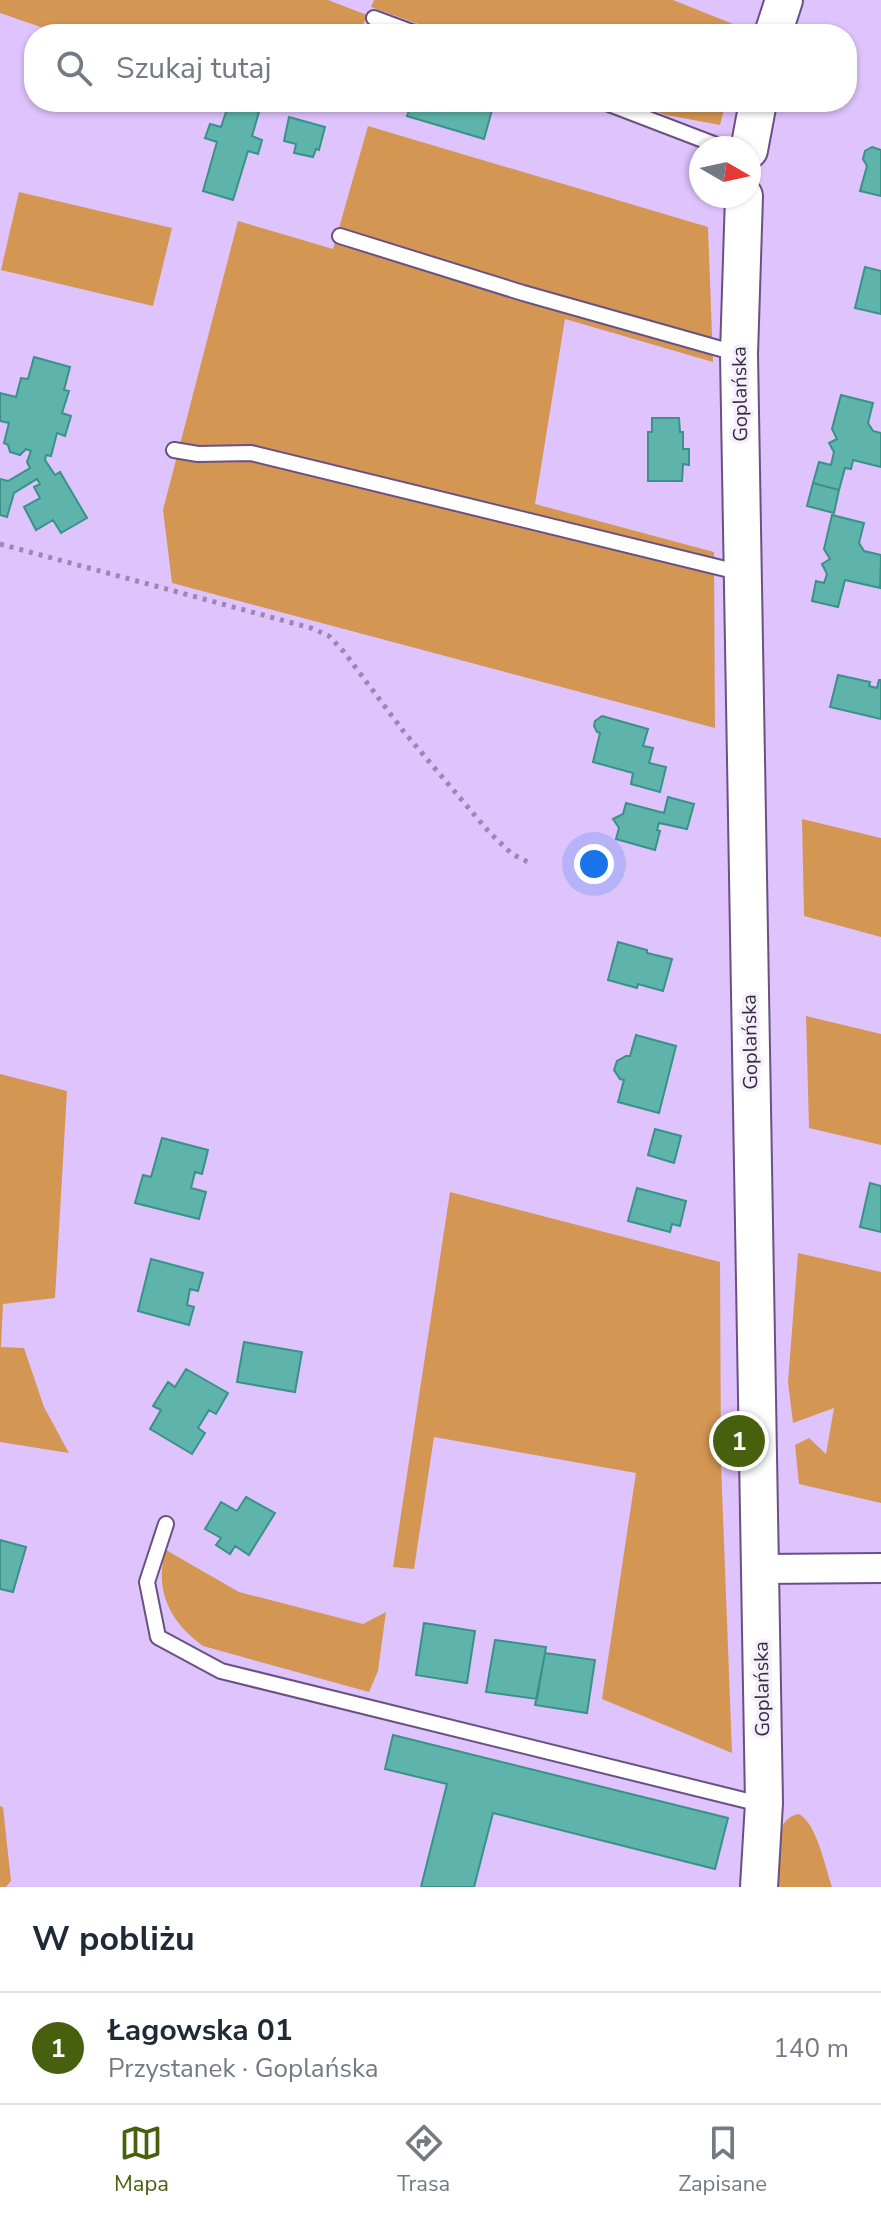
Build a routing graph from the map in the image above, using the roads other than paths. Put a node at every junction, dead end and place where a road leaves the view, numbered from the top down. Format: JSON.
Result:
{"nodes":[{"id":1,"x":784,"y":0,"type":"edge"},
{"id":2,"x":374,"y":18,"type":"dead end"},
{"id":3,"x":390,"y":24,"type":"edge"},
{"id":4,"x":776,"y":24,"type":"edge"},
{"id":5,"x":630,"y":112,"type":"edge"},
{"id":6,"x":756,"y":112,"type":"edge"},
{"id":7,"x":693,"y":136,"type":"edge"},
{"id":8,"x":752,"y":136,"type":"edge"},
{"id":9,"x":744,"y":208,"type":"edge"},
{"id":10,"x":340,"y":236,"type":"dead end"},
{"id":11,"x":739,"y":354,"type":"junction"},
{"id":12,"x":174,"y":450,"type":"dead end"},
{"id":13,"x":743,"y":573,"type":"junction"},
{"id":14,"x":166,"y":1524,"type":"dead end"},
{"id":15,"x":881,"y":1568,"type":"edge"},
{"id":16,"x":760,"y":1569,"type":"junction"},
{"id":17,"x":764,"y":1803,"type":"junction"},
{"id":18,"x":759,"y":1887,"type":"edge"}],
"edges":[{"from":1,"to":4,"type":"street"},
{"from":2,"to":3,"type":"lane"},
{"from":5,"to":7,"type":"lane"},
{"from":6,"to":8,"type":"street"},
{"from":9,"to":11,"type":"street","name":"Goplańska"},
{"from":10,"to":11,"type":"lane"},
{"from":11,"to":13,"type":"street","name":"Goplańska"},
{"from":12,"to":13,"type":"lane"},
{"from":13,"to":16,"type":"street","name":"Goplańska"},
{"from":14,"to":17,"type":"lane"},
{"from":15,"to":16,"type":"street"},
{"from":16,"to":17,"type":"street","name":"Goplańska"},
{"from":17,"to":18,"type":"street","name":"Goplańska"}]}
